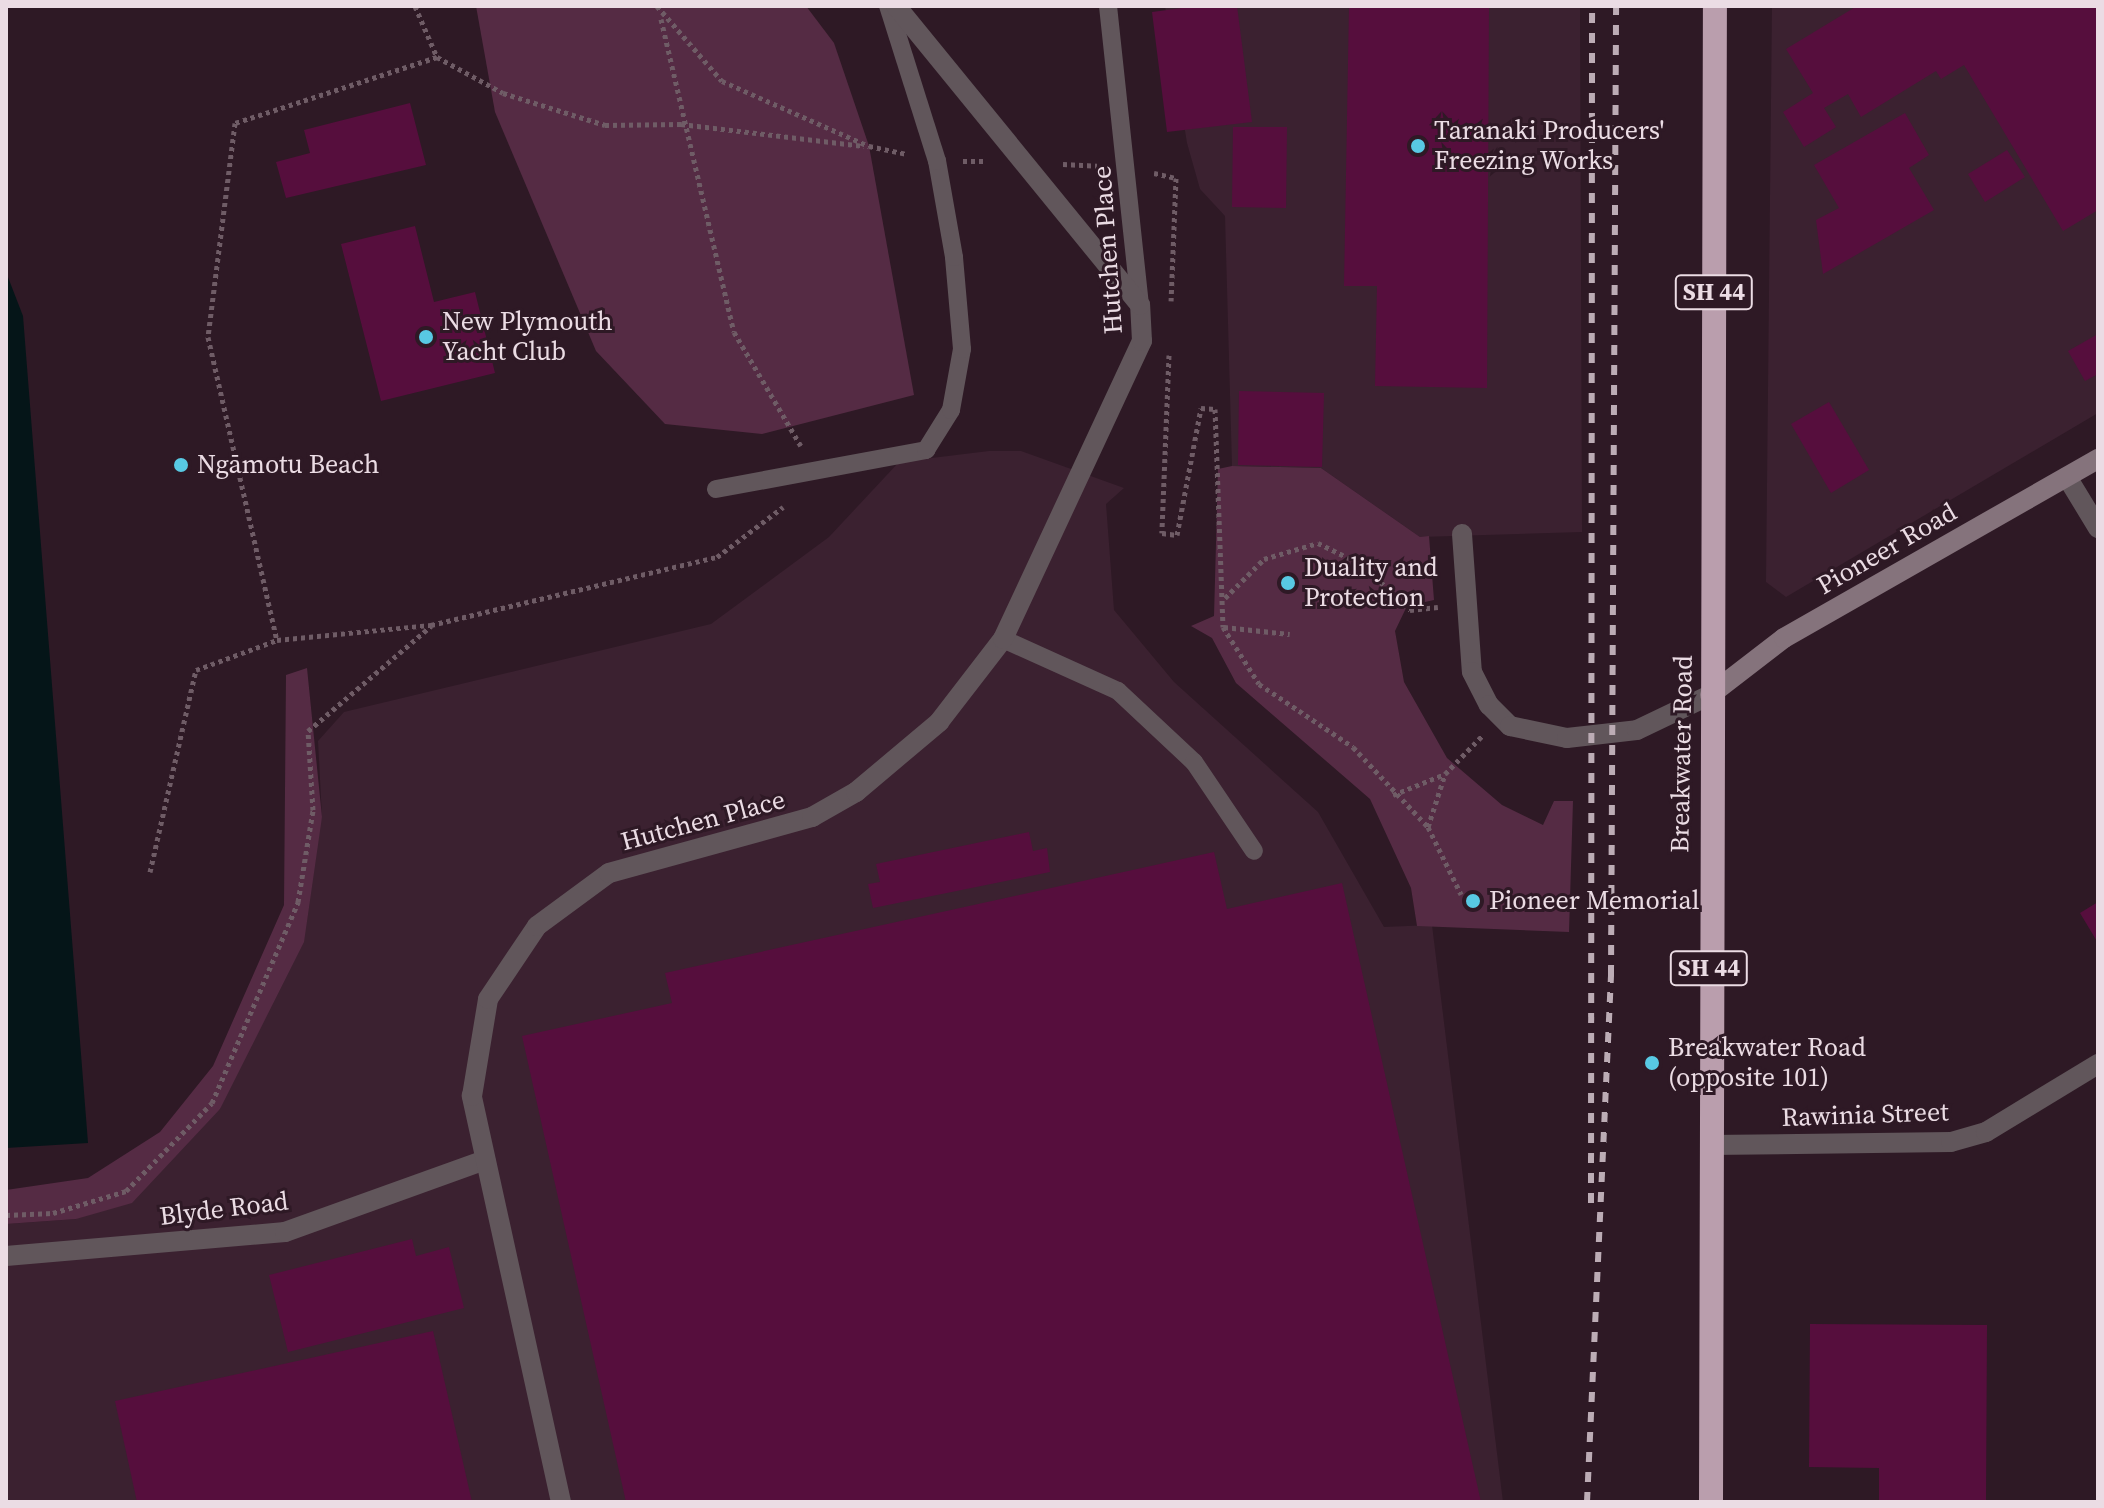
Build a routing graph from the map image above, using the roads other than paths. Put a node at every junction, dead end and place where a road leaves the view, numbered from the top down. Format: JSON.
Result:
{"nodes":[{"id":1,"x":888,"y":6,"type":"edge"},
{"id":2,"x":896,"y":6,"type":"edge"},
{"id":3,"x":1108,"y":6,"type":"edge"},
{"id":4,"x":1715,"y":6,"type":"edge"},
{"id":5,"x":1140,"y":305,"type":"junction"},
{"id":6,"x":2098,"y":459,"type":"edge"},
{"id":7,"x":2067,"y":477,"type":"junction"},
{"id":8,"x":716,"y":489,"type":"dead end"},
{"id":9,"x":2098,"y":528,"type":"edge"},
{"id":10,"x":1462,"y":534,"type":"dead end"},
{"id":11,"x":1003,"y":639,"type":"junction"},
{"id":12,"x":1710,"y":695,"type":"junction"},
{"id":13,"x":1254,"y":851,"type":"dead end"},
{"id":14,"x":2098,"y":1064,"type":"edge"},
{"id":15,"x":1710,"y":1145,"type":"junction"},
{"id":16,"x":485,"y":1160,"type":"junction"},
{"id":17,"x":6,"y":1256,"type":"edge"},
{"id":18,"x":561,"y":1502,"type":"edge"},
{"id":19,"x":1711,"y":1502,"type":"edge"}],
"edges":[{"from":1,"to":8,"type":"lane"},
{"from":2,"to":5,"type":"street"},
{"from":3,"to":5,"type":"lane","name":"Hutchen Place"},
{"from":4,"to":12,"type":"highway","name":"Breakwater Road","number":"SH 44"},
{"from":5,"to":11,"type":"street","name":"Hutchen Place"},
{"from":6,"to":7,"type":"street","name":"Pioneer Road"},
{"from":7,"to":9,"type":"street"},
{"from":7,"to":12,"type":"street","name":"Pioneer Road"},
{"from":10,"to":12,"type":"street"},
{"from":11,"to":13,"type":"lane"},
{"from":11,"to":16,"type":"street","name":"Hutchen Place"},
{"from":12,"to":15,"type":"highway","name":"Breakwater Road","number":"SH 44"},
{"from":14,"to":15,"type":"street","name":"Rawinia Street"},
{"from":15,"to":19,"type":"highway","name":"Breakwater Road","number":"SH 44"},
{"from":16,"to":17,"type":"street","name":"Blyde Road"},
{"from":16,"to":18,"type":"street","name":"Hutchen Place"}]}
